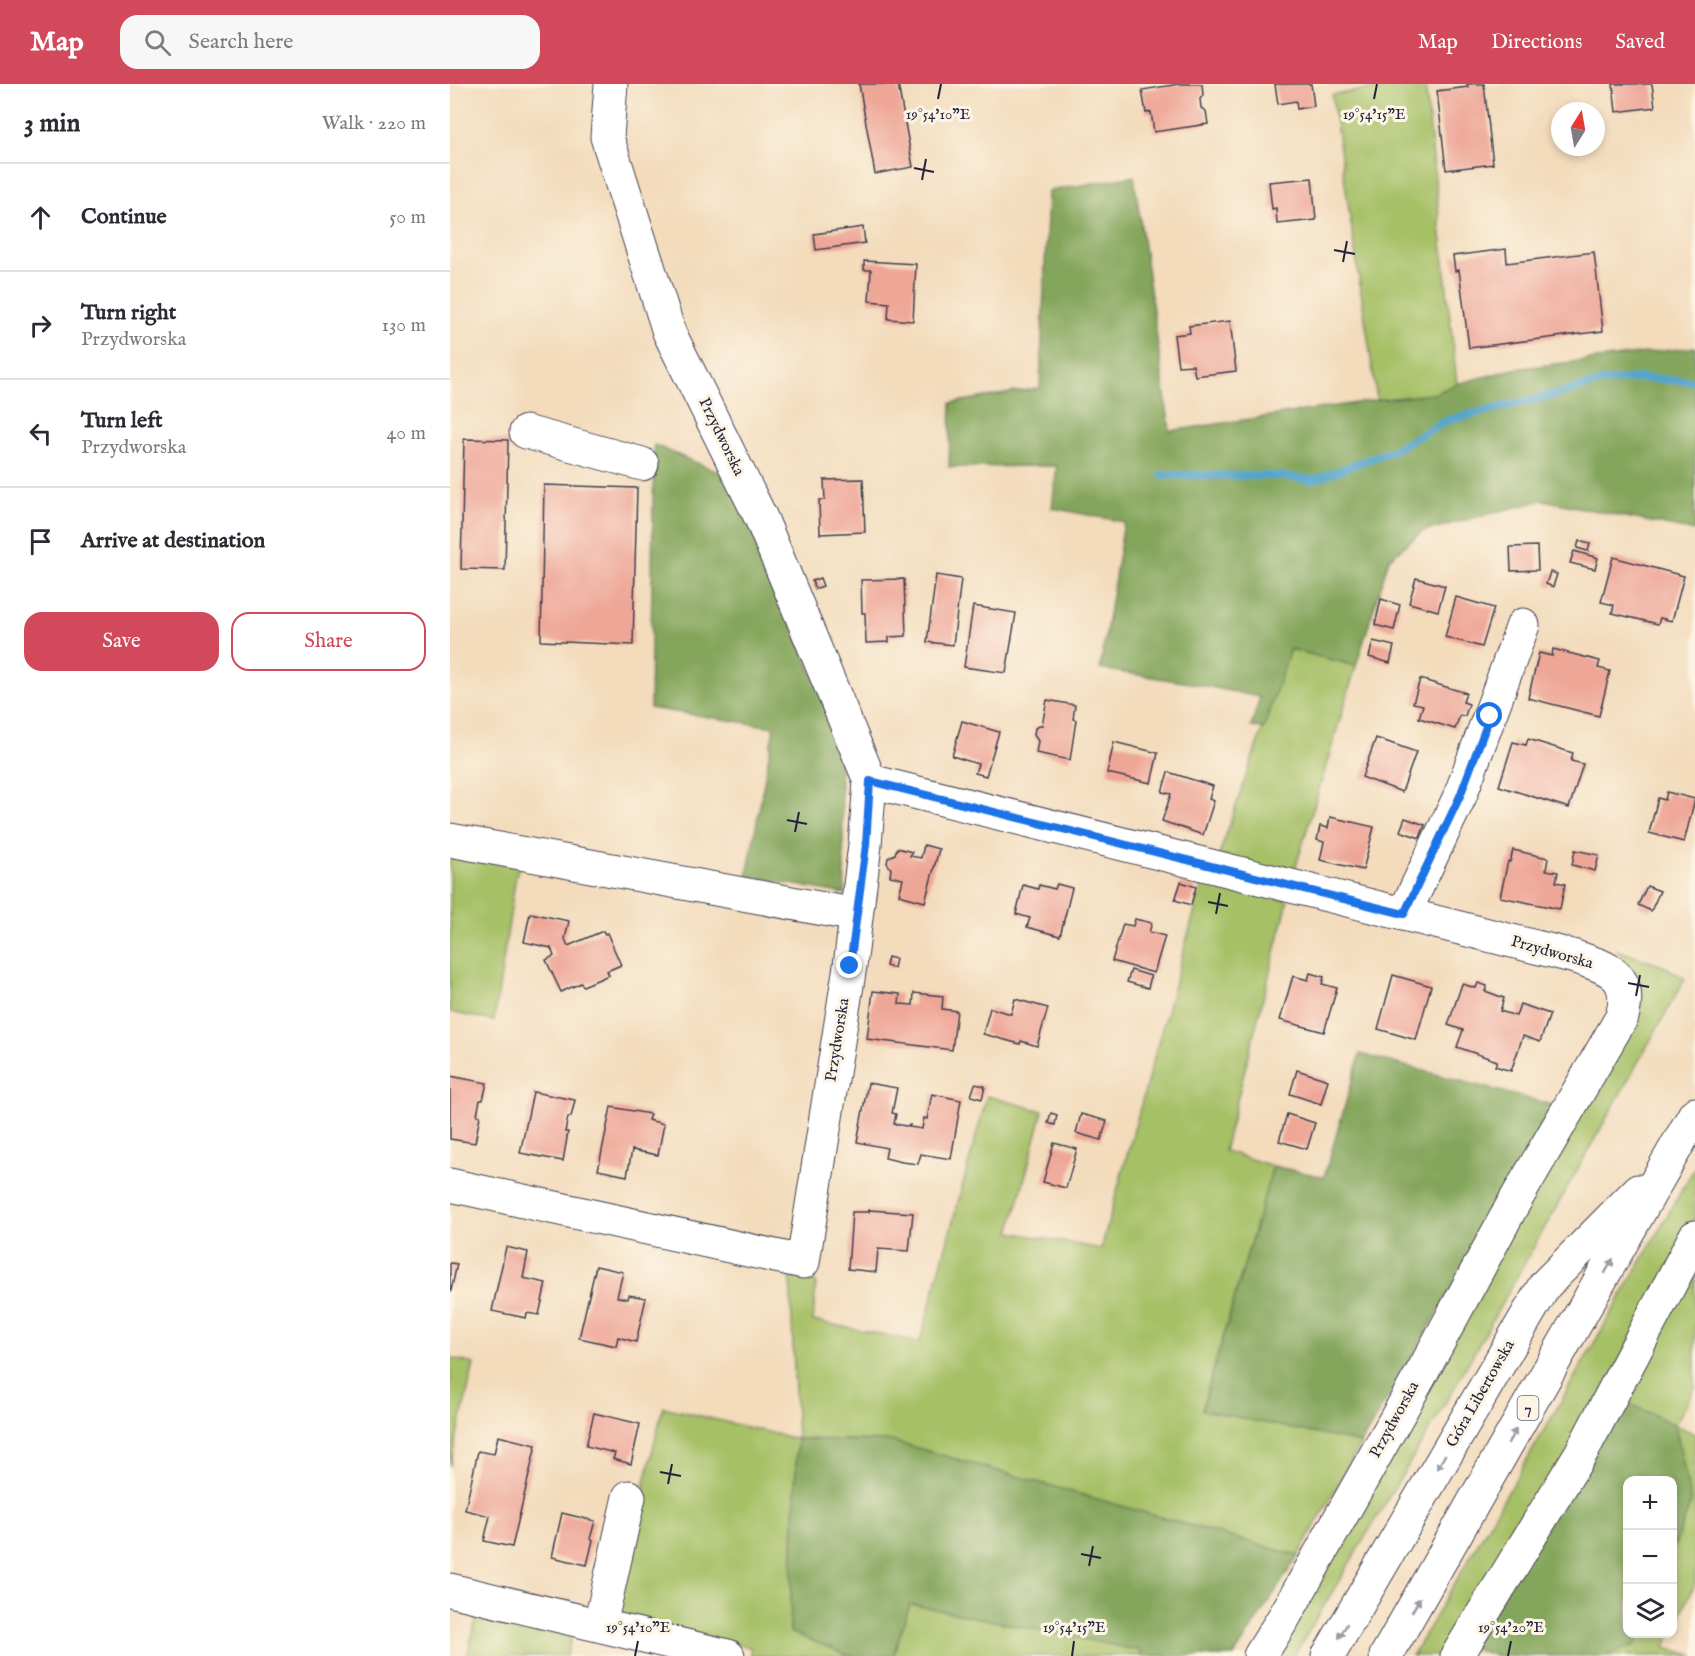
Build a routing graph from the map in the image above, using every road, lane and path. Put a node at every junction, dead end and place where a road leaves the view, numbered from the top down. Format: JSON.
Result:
{"nodes":[{"id":1,"x":611,"y":84,"type":"edge"},
{"id":2,"x":526,"y":432,"type":"dead end"},
{"id":3,"x":642,"y":464,"type":"dead end"},
{"id":4,"x":1523,"y":625,"type":"dead end"},
{"id":5,"x":870,"y":781,"type":"junction"},
{"id":6,"x":450,"y":840,"type":"edge"},
{"id":7,"x":1404,"y":914,"type":"junction"},
{"id":8,"x":856,"y":915,"type":"junction"},
{"id":9,"x":1695,"y":1114,"type":"edge"},
{"id":10,"x":1669,"y":1159,"type":"junction"},
{"id":11,"x":450,"y":1185,"type":"edge"},
{"id":12,"x":1695,"y":1237,"type":"edge"},
{"id":13,"x":629,"y":1497,"type":"dead end"},
{"id":14,"x":450,"y":1590,"type":"edge"},
{"id":15,"x":600,"y":1625,"type":"junction"},
{"id":16,"x":728,"y":1656,"type":"edge"},
{"id":17,"x":1260,"y":1656,"type":"edge"},
{"id":18,"x":1328,"y":1656,"type":"edge"},
{"id":19,"x":1386,"y":1656,"type":"edge"},
{"id":20,"x":1456,"y":1656,"type":"edge"}],
"edges":[{"from":1,"to":5,"type":"main road","name":"Przydworska"},
{"from":2,"to":3,"type":"main road"},
{"from":4,"to":7,"type":"main road"},
{"from":5,"to":7,"type":"main road","name":"Przydworska"},
{"from":5,"to":8,"type":"main road","name":"Przydworska"},
{"from":6,"to":8,"type":"main road"},
{"from":7,"to":17,"type":"main road","name":"Przydworska"},
{"from":8,"to":11,"type":"main road","name":"Przydworska"},
{"from":9,"to":10,"type":"main road","name":"Góra Libertowska","number":"7"},
{"from":10,"to":18,"type":"main road","name":"Góra Libertowska","number":"7","one_way":true},
{"from":19,"to":10,"type":"main road","name":"Góra Libertowska","number":"7","one_way":true},
{"from":12,"to":20,"type":"main road"},
{"from":13,"to":15,"type":"main road"},
{"from":14,"to":15,"type":"main road"},
{"from":15,"to":16,"type":"main road"}]}
